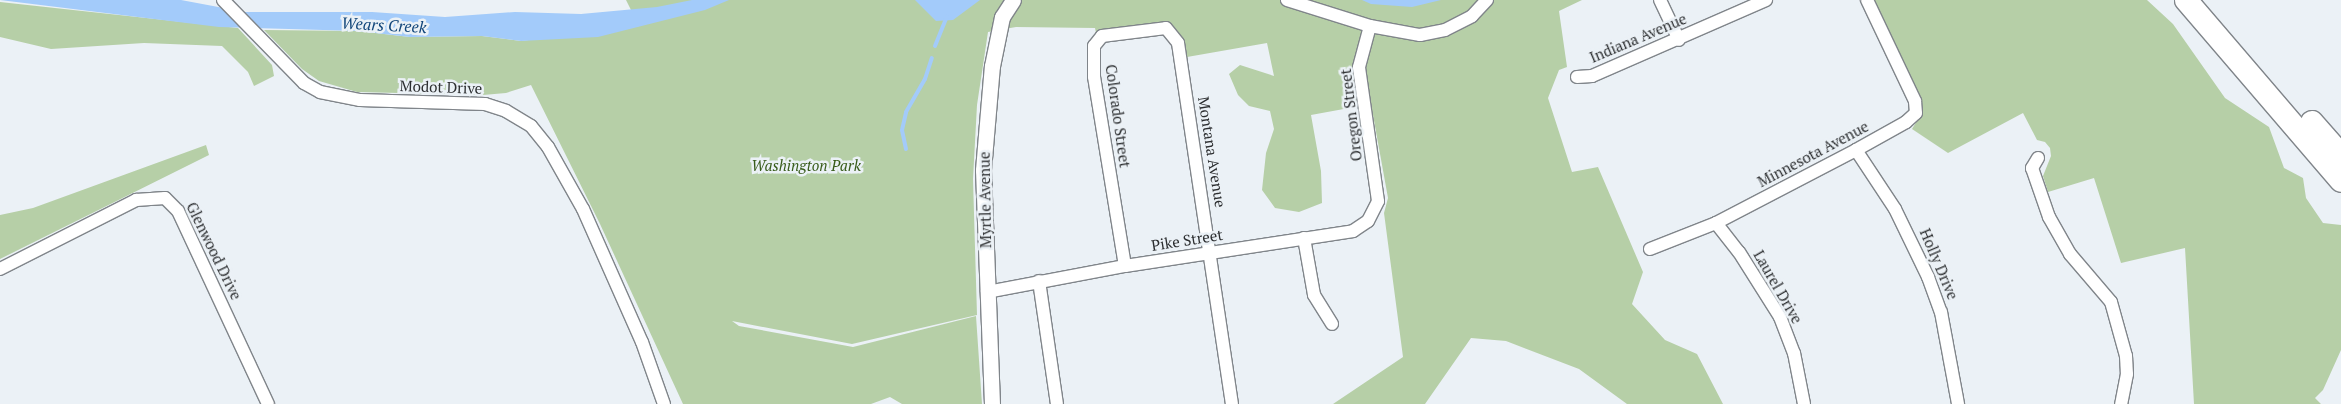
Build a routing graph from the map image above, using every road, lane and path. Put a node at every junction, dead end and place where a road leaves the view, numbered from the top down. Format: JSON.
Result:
{"nodes":[{"id":1,"x":223,"y":0,"type":"edge"},
{"id":2,"x":1012,"y":0,"type":"edge"},
{"id":3,"x":1287,"y":0,"type":"edge"},
{"id":4,"x":1487,"y":0,"type":"edge"},
{"id":5,"x":1660,"y":0,"type":"edge"},
{"id":6,"x":1766,"y":0,"type":"edge"},
{"id":7,"x":1867,"y":0,"type":"edge"},
{"id":8,"x":2186,"y":0,"type":"edge"},
{"id":9,"x":2205,"y":0,"type":"edge"},
{"id":10,"x":1370,"y":26,"type":"junction"},
{"id":11,"x":1166,"y":28,"type":"joint"},
{"id":12,"x":1679,"y":40,"type":"junction"},
{"id":13,"x":1577,"y":77,"type":"dead end"},
{"id":14,"x":1856,"y":150,"type":"junction"},
{"id":15,"x":2341,"y":155,"type":"edge"},
{"id":16,"x":2038,"y":158,"type":"dead end"},
{"id":17,"x":2341,"y":181,"type":"edge"},
{"id":18,"x":1378,"y":201,"type":"joint"},
{"id":19,"x":1716,"y":223,"type":"junction"},
{"id":20,"x":1304,"y":238,"type":"junction"},
{"id":21,"x":1650,"y":249,"type":"dead end"},
{"id":22,"x":1211,"y":253,"type":"junction"},
{"id":23,"x":1124,"y":266,"type":"junction"},
{"id":24,"x":0,"y":269,"type":"edge"},
{"id":25,"x":1039,"y":281,"type":"junction"},
{"id":26,"x":987,"y":292,"type":"junction"},
{"id":27,"x":1332,"y":324,"type":"dead end"},
{"id":28,"x":268,"y":404,"type":"edge"},
{"id":29,"x":664,"y":404,"type":"edge"},
{"id":30,"x":992,"y":404,"type":"edge"},
{"id":31,"x":1057,"y":404,"type":"edge"},
{"id":32,"x":1232,"y":404,"type":"edge"},
{"id":33,"x":1804,"y":404,"type":"edge"},
{"id":34,"x":1958,"y":404,"type":"edge"},
{"id":35,"x":2121,"y":404,"type":"edge"}],
"edges":[{"from":1,"to":29,"type":"street","name":"Modot Drive"},
{"from":2,"to":26,"type":"street","name":"Myrtle Avenue"},
{"from":3,"to":10,"type":"street"},
{"from":4,"to":10,"type":"street"},
{"from":5,"to":12,"type":"street"},
{"from":6,"to":12,"type":"street","name":"Indiana Avenue"},
{"from":7,"to":14,"type":"street","name":"Minnesota Avenue"},
{"from":8,"to":17,"type":"highway"},
{"from":9,"to":15,"type":"highway"},
{"from":10,"to":18,"type":"street","name":"Oregon Street"},
{"from":11,"to":22,"type":"street","name":"Montana Avenue"},
{"from":11,"to":23,"type":"street","name":"Colorado Street"},
{"from":12,"to":13,"type":"street","name":"Indiana Avenue"},
{"from":14,"to":19,"type":"street","name":"Minnesota Avenue"},
{"from":14,"to":34,"type":"street","name":"Holly Drive"},
{"from":16,"to":35,"type":"street"},
{"from":18,"to":20,"type":"street","name":"Pike Street"},
{"from":19,"to":21,"type":"street","name":"Minnesota Avenue"},
{"from":19,"to":33,"type":"street","name":"Laurel Drive"},
{"from":20,"to":22,"type":"street","name":"Pike Street"},
{"from":20,"to":27,"type":"street"},
{"from":22,"to":23,"type":"street","name":"Pike Street"},
{"from":22,"to":32,"type":"street","name":"Montana Avenue"},
{"from":23,"to":25,"type":"street","name":"Pike Street"},
{"from":24,"to":28,"type":"street","name":"Glenwood Drive"},
{"from":25,"to":26,"type":"street","name":"Pike Street"},
{"from":25,"to":31,"type":"street"},
{"from":26,"to":30,"type":"street","name":"Myrtle Avenue"}]}
